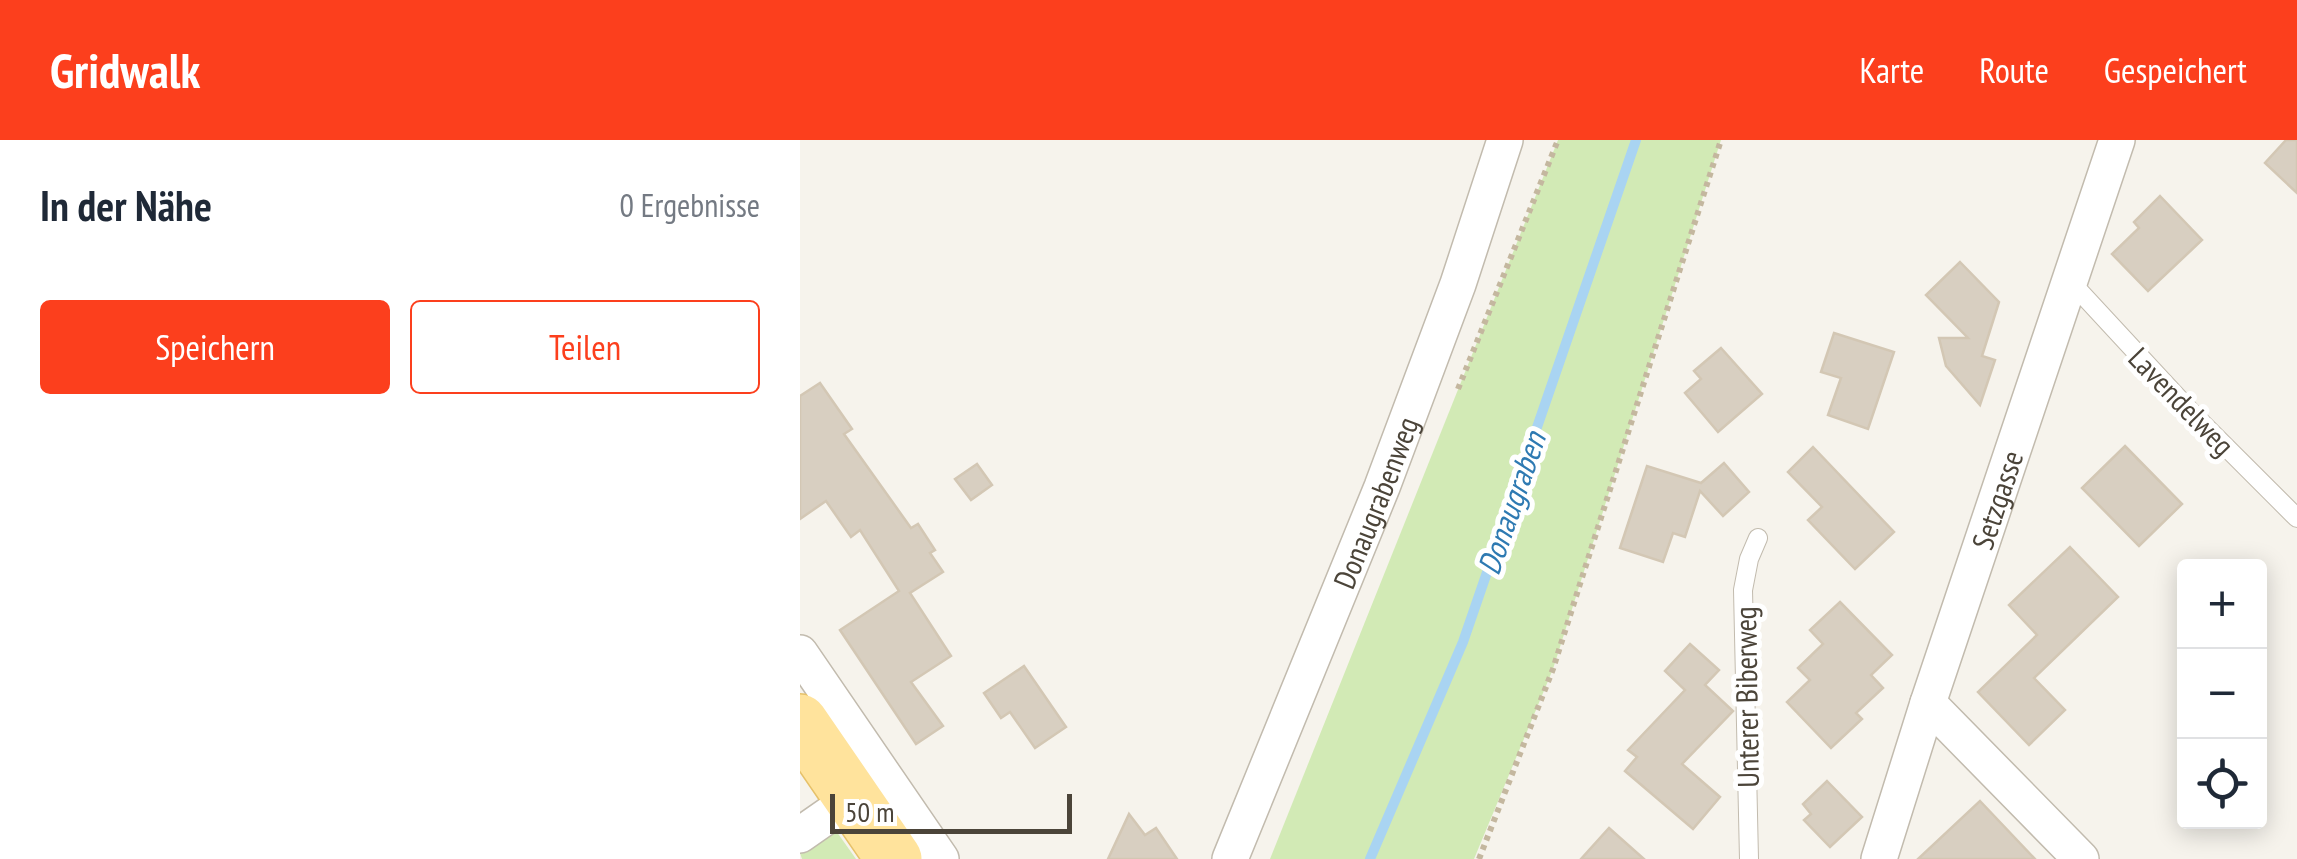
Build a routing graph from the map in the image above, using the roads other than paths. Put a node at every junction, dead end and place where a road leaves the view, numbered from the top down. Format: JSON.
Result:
{"nodes":[{"id":1,"x":1505,"y":140,"type":"edge"},
{"id":2,"x":2117,"y":140,"type":"edge"},
{"id":3,"x":2070,"y":281,"type":"junction"},
{"id":4,"x":2297,"y":518,"type":"edge"},
{"id":5,"x":1758,"y":538,"type":"dead end"},
{"id":6,"x":800,"y":653,"type":"edge"},
{"id":7,"x":1928,"y":703,"type":"junction"},
{"id":8,"x":800,"y":722,"type":"edge"},
{"id":9,"x":852,"y":798,"type":"junction"},
{"id":10,"x":800,"y":835,"type":"edge"},
{"id":11,"x":894,"y":859,"type":"edge"},
{"id":12,"x":941,"y":859,"type":"edge"},
{"id":13,"x":1230,"y":859,"type":"edge"},
{"id":14,"x":1750,"y":859,"type":"edge"},
{"id":15,"x":1878,"y":859,"type":"edge"},
{"id":16,"x":2081,"y":859,"type":"edge"}],
"edges":[{"from":1,"to":13,"type":"street","name":"Donaugrabenweg"},
{"from":2,"to":3,"type":"street","name":"Setzgasse"},
{"from":3,"to":4,"type":"lane","name":"Lavendelweg"},
{"from":3,"to":7,"type":"street","name":"Setzgasse"},
{"from":5,"to":14,"type":"lane","name":"Unterer Biberweg"},
{"from":6,"to":12,"type":"street"},
{"from":7,"to":15,"type":"street","name":"Setzgasse"},
{"from":7,"to":16,"type":"street"},
{"from":8,"to":9,"type":"main road"},
{"from":9,"to":10,"type":"street"},
{"from":9,"to":11,"type":"main road"}]}
